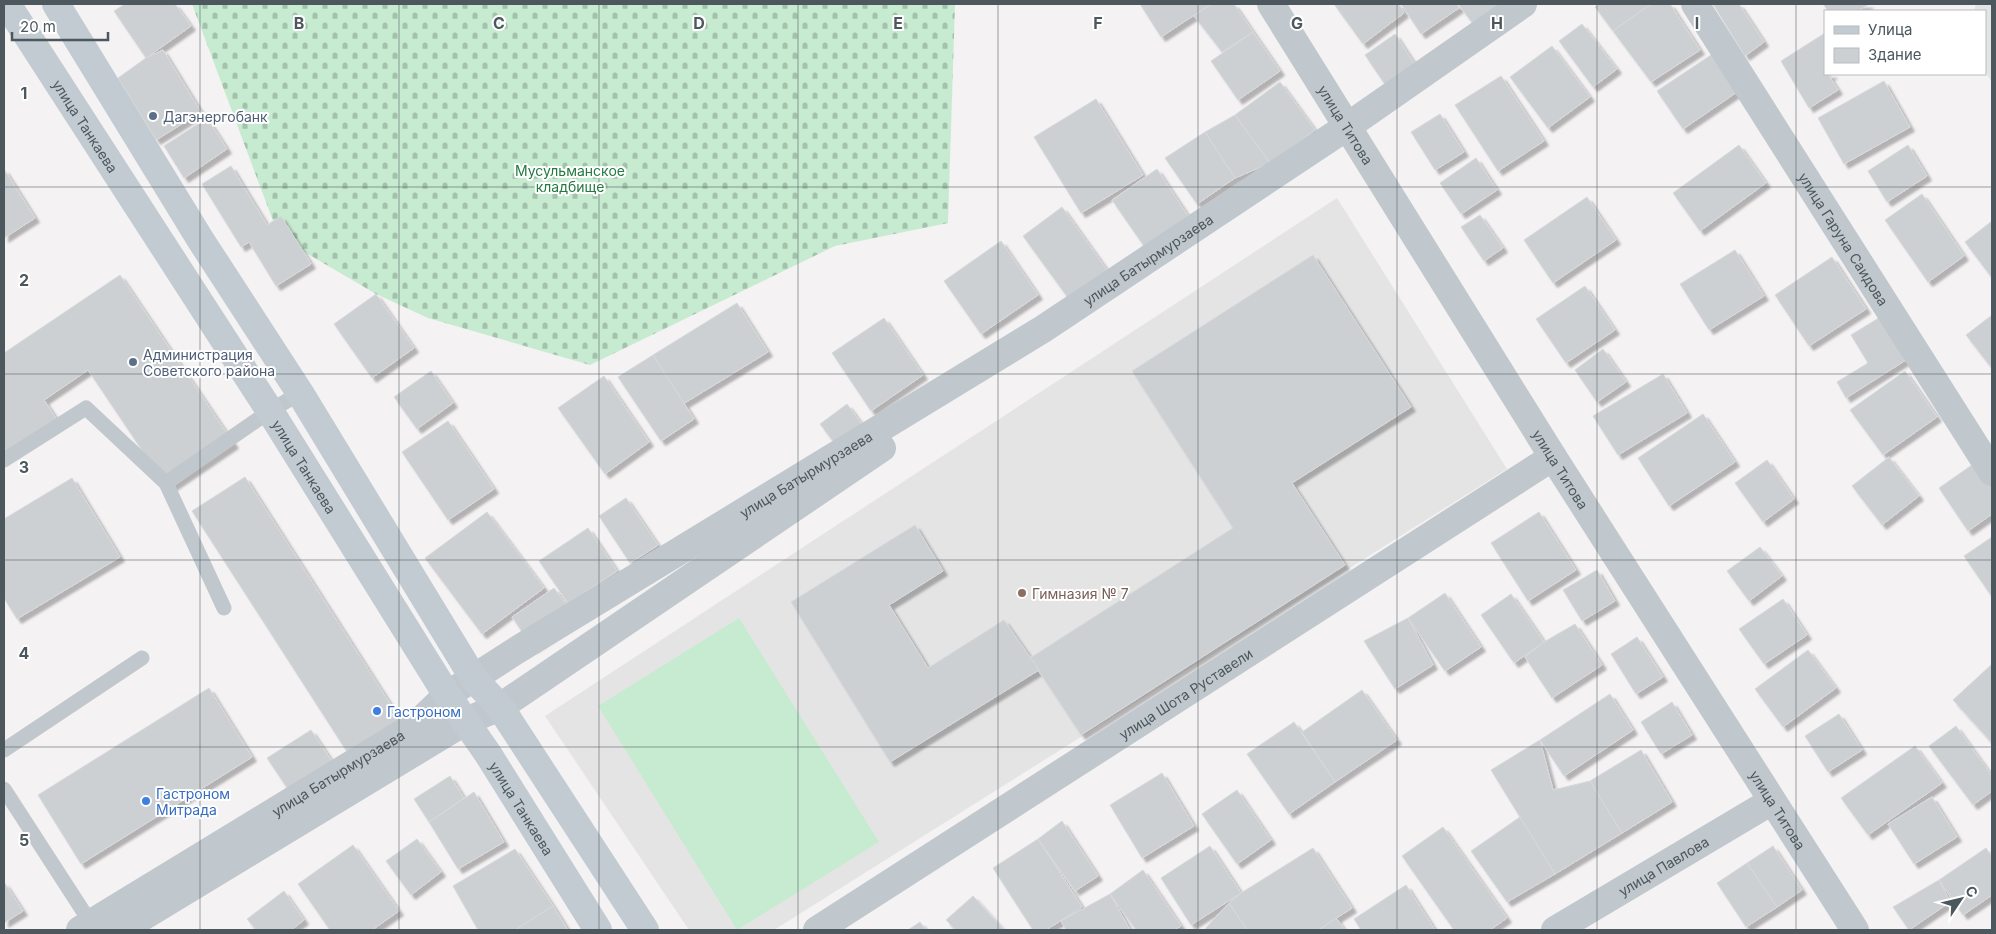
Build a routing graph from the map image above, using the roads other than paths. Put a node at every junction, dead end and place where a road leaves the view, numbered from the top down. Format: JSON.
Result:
{"nodes":[{"id":1,"x":7,"y":4,"type":"edge"},
{"id":2,"x":56,"y":4,"type":"edge"},
{"id":3,"x":1271,"y":4,"type":"edge"},
{"id":4,"x":1523,"y":4,"type":"edge"},
{"id":5,"x":1531,"y":4,"type":"edge"},
{"id":6,"x":1695,"y":4,"type":"edge"},
{"id":7,"x":1349,"y":128,"type":"junction"},
{"id":8,"x":300,"y":393,"type":"junction"},
{"id":9,"x":270,"y":411,"type":"junction"},
{"id":10,"x":1554,"y":458,"type":"junction"},
{"id":11,"x":4,"y":460,"type":"edge"},
{"id":12,"x":1992,"y":472,"type":"edge"},
{"id":13,"x":166,"y":483,"type":"junction"},
{"id":14,"x":224,"y":608,"type":"dead end"},
{"id":15,"x":142,"y":658,"type":"dead end"},
{"id":16,"x":474,"y":679,"type":"junction"},
{"id":17,"x":447,"y":696,"type":"junction"},
{"id":18,"x":500,"y":707,"type":"junction"},
{"id":19,"x":466,"y":721,"type":"junction"},
{"id":20,"x":4,"y":750,"type":"edge"},
{"id":21,"x":4,"y":789,"type":"edge"},
{"id":22,"x":1772,"y":801,"type":"junction"},
{"id":23,"x":89,"y":928,"type":"edge"},
{"id":24,"x":121,"y":930,"type":"edge"},
{"id":25,"x":598,"y":930,"type":"edge"},
{"id":26,"x":645,"y":930,"type":"edge"},
{"id":27,"x":817,"y":930,"type":"edge"},
{"id":28,"x":1555,"y":930,"type":"edge"},
{"id":29,"x":1855,"y":930,"type":"edge"}],
"edges":[{"from":1,"to":9,"type":"main road","name":"улица Танкаева"},
{"from":2,"to":8,"type":"main road"},
{"from":3,"to":7,"type":"street","name":"улица Титова"},
{"from":4,"to":7,"type":"street","name":"улица Батырмурзаева"},
{"from":5,"to":7,"type":"street","name":"улица Батырмурзаева"},
{"from":6,"to":12,"type":"street","name":"улица Гаруна Саидова"},
{"from":7,"to":10,"type":"street","name":"улица Титова"},
{"from":7,"to":16,"type":"street","name":"улица Батырмурзаева"},
{"from":7,"to":18,"type":"street","name":"улица Батырмурзаева"},
{"from":8,"to":9,"type":"lane"},
{"from":8,"to":16,"type":"main road"},
{"from":9,"to":13,"type":"lane"},
{"from":9,"to":17,"type":"main road","name":"улица Танкаева"},
{"from":10,"to":22,"type":"street","name":"улица Титова"},
{"from":10,"to":27,"type":"street","name":"улица Шота Руставели"},
{"from":11,"to":13,"type":"lane"},
{"from":13,"to":14,"type":"lane"},
{"from":15,"to":20,"type":"lane"},
{"from":16,"to":17,"type":"street","name":"улица Батырмурзаева"},
{"from":16,"to":18,"type":"main road"},
{"from":17,"to":19,"type":"main road","name":"улица Танкаева"},
{"from":17,"to":23,"type":"street","name":"улица Батырмурзаева"},
{"from":18,"to":19,"type":"street","name":"улица Батырмурзаева"},
{"from":18,"to":26,"type":"main road"},
{"from":19,"to":24,"type":"street","name":"улица Батырмурзаева"},
{"from":19,"to":25,"type":"main road","name":"улица Танкаева"},
{"from":21,"to":23,"type":"lane"},
{"from":22,"to":28,"type":"street","name":"улица Павлова"},
{"from":22,"to":29,"type":"street","name":"улица Титова"}]}
